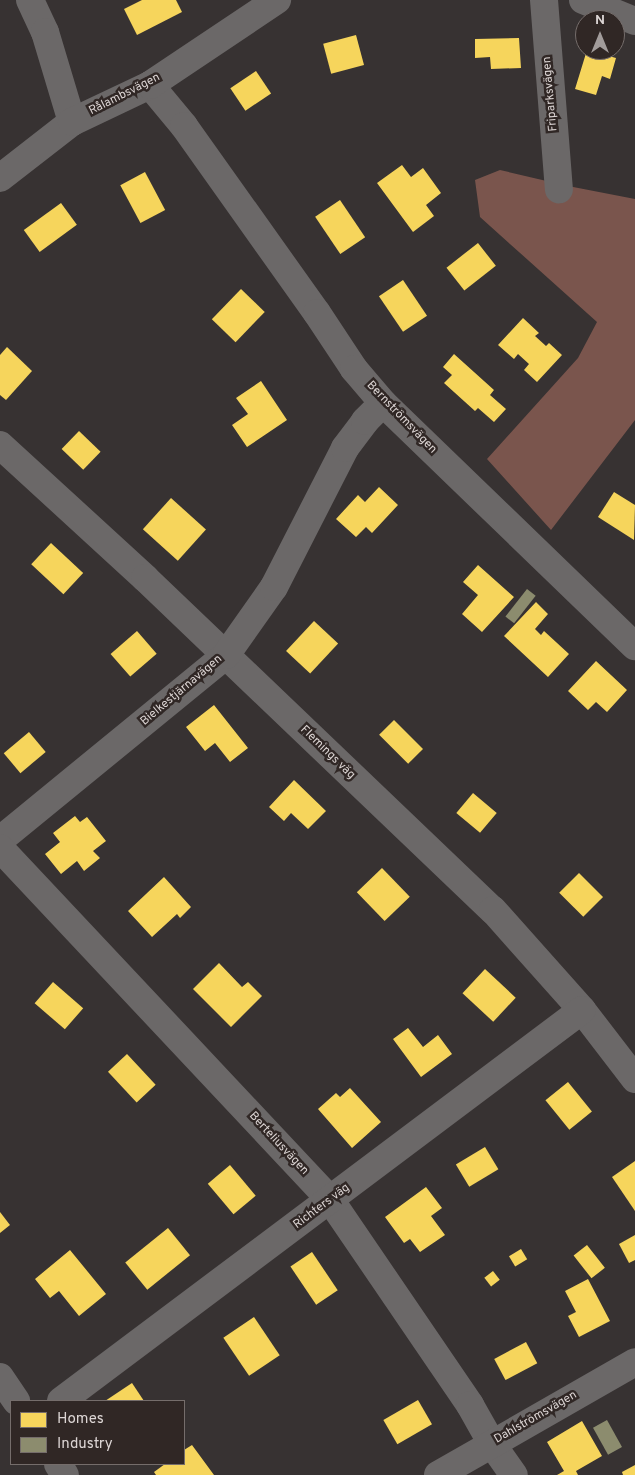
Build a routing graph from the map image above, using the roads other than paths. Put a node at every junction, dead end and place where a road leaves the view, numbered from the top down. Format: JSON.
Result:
{"nodes":[{"id":1,"x":30,"y":0,"type":"edge"},
{"id":2,"x":277,"y":0,"type":"edge"},
{"id":3,"x":544,"y":0,"type":"edge"},
{"id":4,"x":583,"y":0,"type":"edge"},
{"id":5,"x":635,"y":21,"type":"edge"},
{"id":6,"x":150,"y":85,"type":"junction"},
{"id":7,"x":72,"y":122,"type":"junction"},
{"id":8,"x":0,"y":178,"type":"edge"},
{"id":9,"x":559,"y":188,"type":"dead end"},
{"id":10,"x":383,"y":403,"type":"junction"},
{"id":11,"x":0,"y":445,"type":"edge"},
{"id":12,"x":635,"y":646,"type":"edge"},
{"id":13,"x":226,"y":655,"type":"junction"},
{"id":14,"x":0,"y":840,"type":"edge"},
{"id":15,"x":0,"y":848,"type":"edge"},
{"id":16,"x":582,"y":1010,"type":"junction"},
{"id":17,"x":635,"y":1079,"type":"edge"},
{"id":18,"x":331,"y":1200,"type":"junction"},
{"id":19,"x":635,"y":1362,"type":"edge"},
{"id":20,"x":0,"y":1377,"type":"edge"},
{"id":21,"x":15,"y":1400,"type":"edge"},
{"id":22,"x":62,"y":1400,"type":"edge"},
{"id":23,"x":492,"y":1444,"type":"junction"},
{"id":24,"x":438,"y":1475,"type":"edge"},
{"id":25,"x":514,"y":1475,"type":"edge"}],
"edges":[{"from":1,"to":7,"type":"street"},
{"from":2,"to":6,"type":"street","name":"Rålambsvägen"},
{"from":3,"to":9,"type":"street","name":"Friparksvägen"},
{"from":4,"to":5,"type":"street"},
{"from":6,"to":7,"type":"street","name":"Rålambsvägen"},
{"from":6,"to":10,"type":"street","name":"Bernströmsvägen"},
{"from":7,"to":8,"type":"street","name":"Rålambsvägen"},
{"from":10,"to":12,"type":"street","name":"Bernströmsvägen"},
{"from":10,"to":13,"type":"street","name":"Bielkestjärnavägen"},
{"from":11,"to":13,"type":"street","name":"Flemings väg"},
{"from":13,"to":14,"type":"street","name":"Bielkestjärnavägen"},
{"from":13,"to":16,"type":"street","name":"Flemings väg"},
{"from":15,"to":18,"type":"street","name":"Berteliusvägen"},
{"from":16,"to":17,"type":"street","name":"Flemings väg"},
{"from":16,"to":18,"type":"street","name":"Richters väg"},
{"from":18,"to":22,"type":"street","name":"Richters väg"},
{"from":18,"to":23,"type":"street","name":"Berteliusvägen"},
{"from":19,"to":23,"type":"street","name":"Dahlströmsvägen"},
{"from":20,"to":21,"type":"street"},
{"from":23,"to":24,"type":"street","name":"Dahlströmsvägen"},
{"from":23,"to":25,"type":"street","name":"Berteliusvägen"}]}
